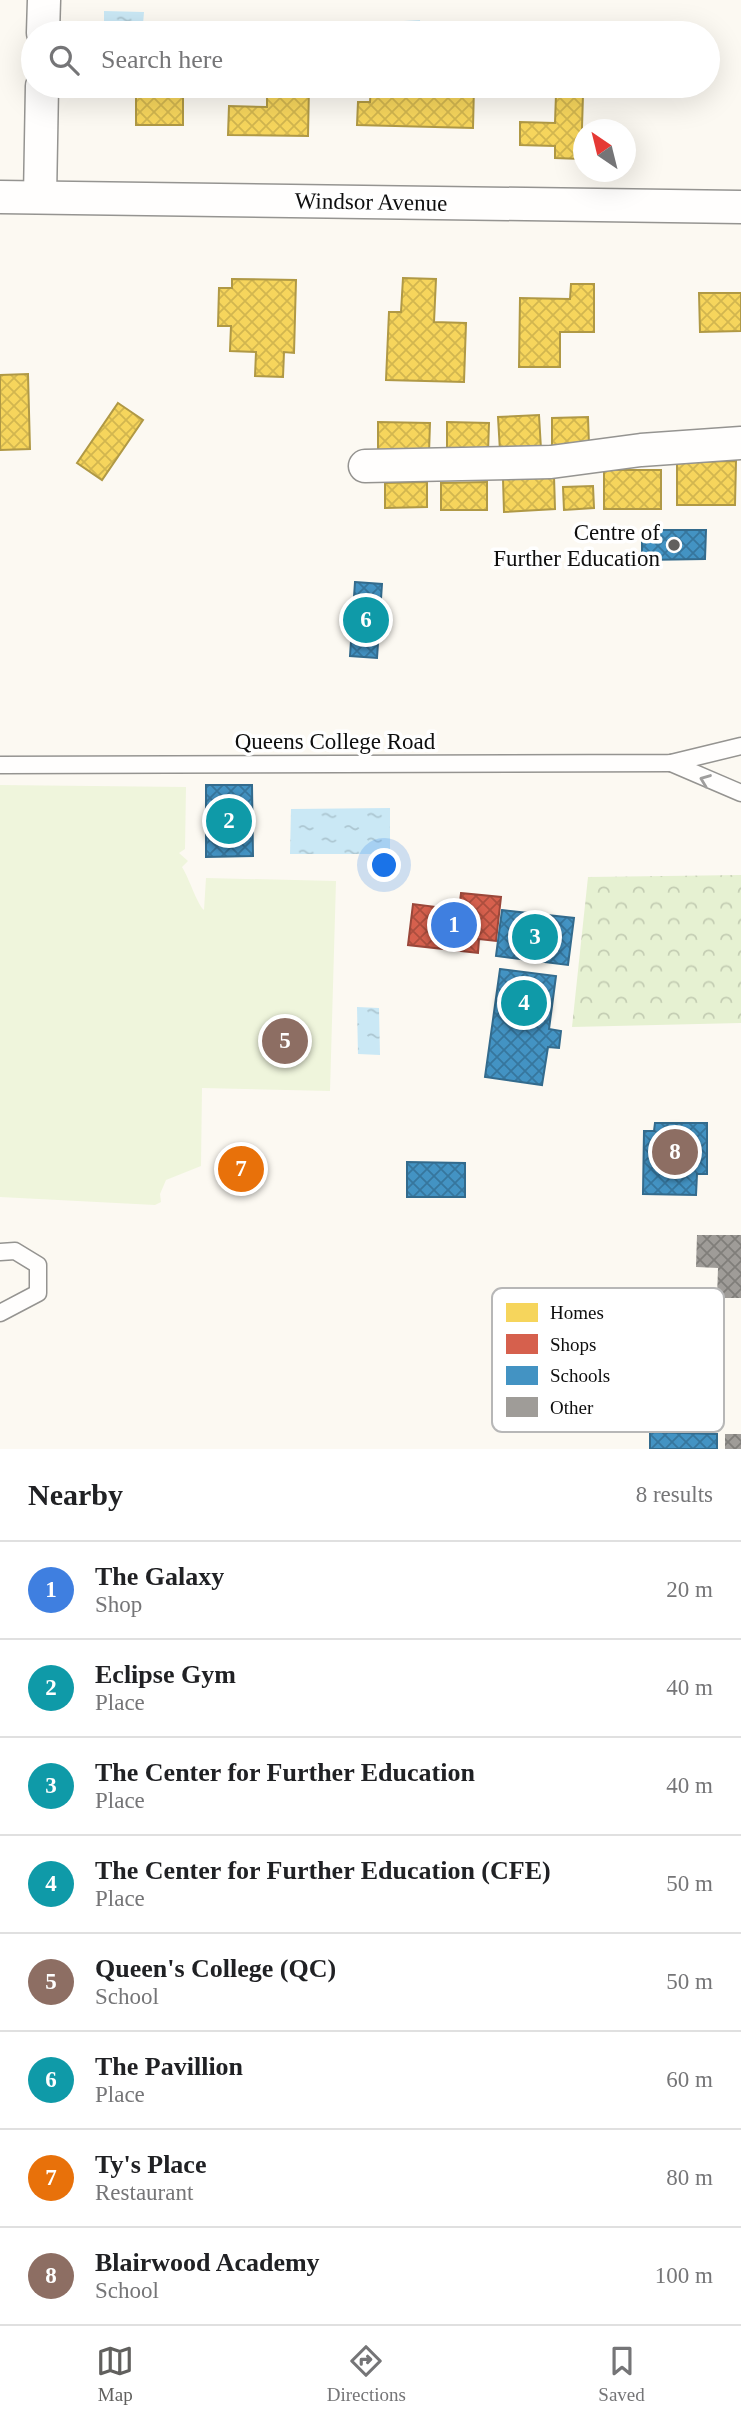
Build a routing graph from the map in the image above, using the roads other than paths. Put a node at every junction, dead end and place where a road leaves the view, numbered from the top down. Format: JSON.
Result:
{"nodes":[{"id":1,"x":44,"y":0,"type":"edge"},
{"id":2,"x":43,"y":21,"type":"edge"},
{"id":3,"x":42,"y":98,"type":"edge"},
{"id":4,"x":0,"y":197,"type":"edge"},
{"id":5,"x":40,"y":197,"type":"junction"},
{"id":6,"x":741,"y":207,"type":"edge"},
{"id":7,"x":741,"y":443,"type":"edge"},
{"id":8,"x":365,"y":466,"type":"dead end"},
{"id":9,"x":741,"y":746,"type":"edge"},
{"id":10,"x":671,"y":763,"type":"junction"},
{"id":11,"x":0,"y":765,"type":"edge"},
{"id":12,"x":741,"y":793,"type":"edge"},
{"id":13,"x":0,"y":1252,"type":"edge"},
{"id":14,"x":0,"y":1313,"type":"edge"}],
"edges":[{"from":1,"to":2,"type":"street"},
{"from":3,"to":5,"type":"street"},
{"from":4,"to":5,"type":"street","name":"Windsor Avenue"},
{"from":5,"to":6,"type":"street","name":"Windsor Avenue"},
{"from":7,"to":8,"type":"street"},
{"from":9,"to":10,"type":"lane","name":"Queens College Road"},
{"from":10,"to":11,"type":"lane","name":"Queens College Road"},
{"from":12,"to":10,"type":"lane","name":"Queens College Road","one_way":true},
{"from":13,"to":14,"type":"lane"}]}
